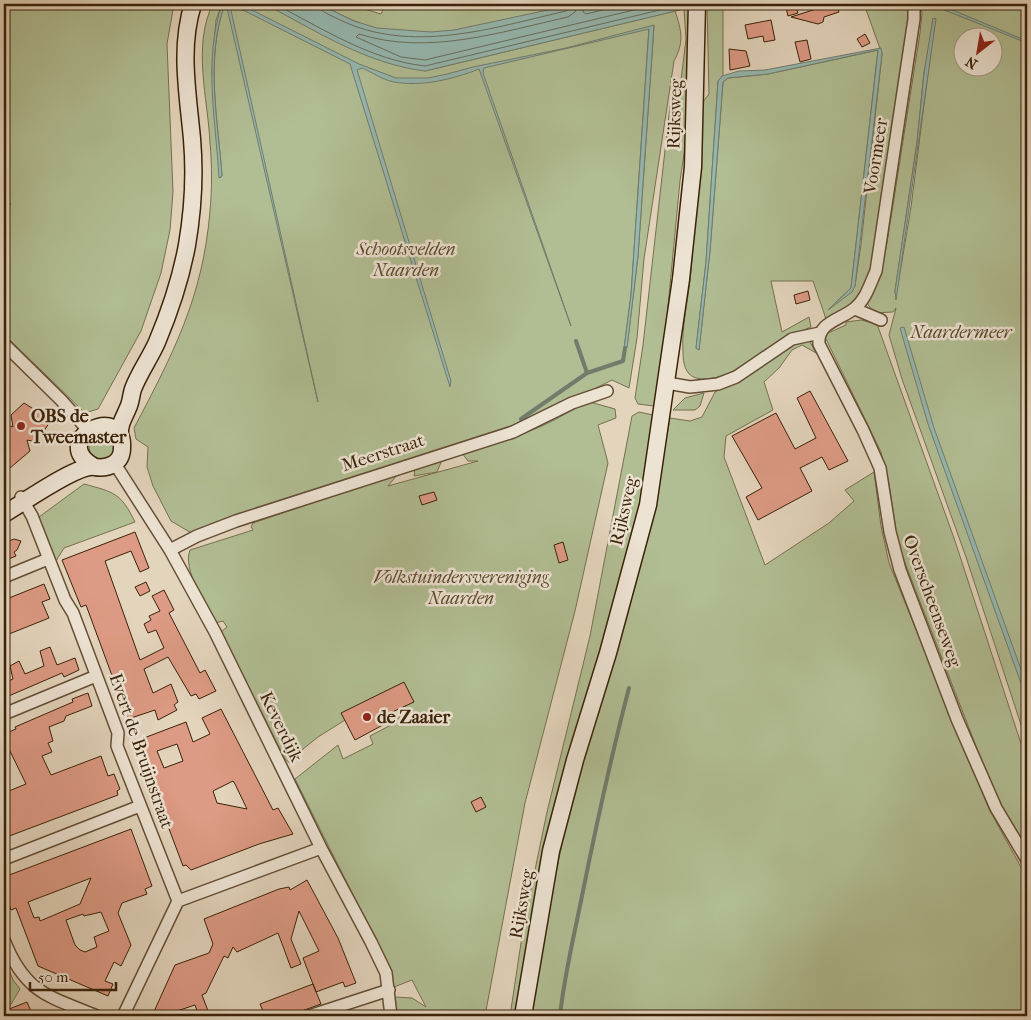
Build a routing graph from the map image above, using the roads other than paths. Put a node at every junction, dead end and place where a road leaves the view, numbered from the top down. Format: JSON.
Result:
{"nodes":[{"id":1,"x":193,"y":4,"type":"edge"},
{"id":2,"x":914,"y":4,"type":"edge"},
{"id":3,"x":697,"y":6,"type":"edge"},
{"id":4,"x":855,"y":309,"type":"junction"},
{"id":5,"x":881,"y":320,"type":"dead end"},
{"id":6,"x":820,"y":333,"type":"junction"},
{"id":7,"x":4,"y":344,"type":"edge"},
{"id":8,"x":667,"y":383,"type":"junction"},
{"id":9,"x":133,"y":390,"type":"junction"},
{"id":10,"x":607,"y":391,"type":"dead end"},
{"id":11,"x":94,"y":428,"type":"junction"},
{"id":12,"x":120,"y":436,"type":"junction"},
{"id":13,"x":80,"y":446,"type":"junction"},
{"id":14,"x":115,"y":464,"type":"junction"},
{"id":15,"x":93,"y":466,"type":"junction"},
{"id":16,"x":22,"y":498,"type":"junction"},
{"id":17,"x":4,"y":505,"type":"edge"},
{"id":18,"x":4,"y":514,"type":"edge"},
{"id":19,"x":170,"y":550,"type":"junction"},
{"id":20,"x":48,"y":560,"type":"junction"},
{"id":21,"x":4,"y":577,"type":"edge"},
{"id":22,"x":96,"y":676,"type":"junction"},
{"id":23,"x":4,"y":714,"type":"edge"},
{"id":24,"x":140,"y":806,"type":"junction"},
{"id":25,"x":321,"y":848,"type":"junction"},
{"id":26,"x":4,"y":859,"type":"edge"},
{"id":27,"x":1027,"y":860,"type":"edge"},
{"id":28,"x":178,"y":901,"type":"junction"},
{"id":29,"x":4,"y":940,"type":"edge"},
{"id":30,"x":388,"y":990,"type":"junction"},
{"id":31,"x":97,"y":1016,"type":"edge"},
{"id":32,"x":123,"y":1016,"type":"edge"},
{"id":33,"x":310,"y":1016,"type":"edge"},
{"id":34,"x":391,"y":1016,"type":"edge"},
{"id":35,"x":524,"y":1016,"type":"edge"}],
"edges":[{"from":1,"to":9,"type":"main road"},
{"from":2,"to":4,"type":"street","name":"Voormeer"},
{"from":3,"to":8,"type":"main road","name":"Rijksweg"},
{"from":4,"to":5,"type":"street"},
{"from":4,"to":6,"type":"street"},
{"from":6,"to":8,"type":"street"},
{"from":6,"to":27,"type":"street","name":"Overscheenseweg"},
{"from":7,"to":11,"type":"street"},
{"from":8,"to":35,"type":"main road","name":"Rijksweg"},
{"from":9,"to":11,"type":"main road"},
{"from":9,"to":12,"type":"main road"},
{"from":10,"to":19,"type":"street","name":"Meerstraat"},
{"from":11,"to":12,"type":"main road"},
{"from":11,"to":13,"type":"main road"},
{"from":12,"to":14,"type":"main road"},
{"from":13,"to":15,"type":"main road"},
{"from":13,"to":16,"type":"main road"},
{"from":14,"to":15,"type":"main road"},
{"from":14,"to":19,"type":"street","name":"Keverdijk"},
{"from":15,"to":16,"type":"main road"},
{"from":16,"to":17,"type":"main road"},
{"from":16,"to":18,"type":"main road"},
{"from":16,"to":20,"type":"street","name":"Evert de Bruijnstraat"},
{"from":19,"to":25,"type":"street","name":"Keverdijk"},
{"from":20,"to":21,"type":"street"},
{"from":20,"to":22,"type":"street","name":"Evert de Bruijnstraat"},
{"from":22,"to":23,"type":"street"},
{"from":22,"to":24,"type":"street","name":"Evert de Bruijnstraat"},
{"from":24,"to":26,"type":"street"},
{"from":24,"to":28,"type":"street","name":"Evert de Bruijnstraat"},
{"from":25,"to":28,"type":"street"},
{"from":25,"to":30,"type":"street","name":"Keverdijk"},
{"from":28,"to":32,"type":"street"},
{"from":29,"to":31,"type":"street"},
{"from":30,"to":33,"type":"street"},
{"from":30,"to":34,"type":"street","name":"Keverdijk"}]}
